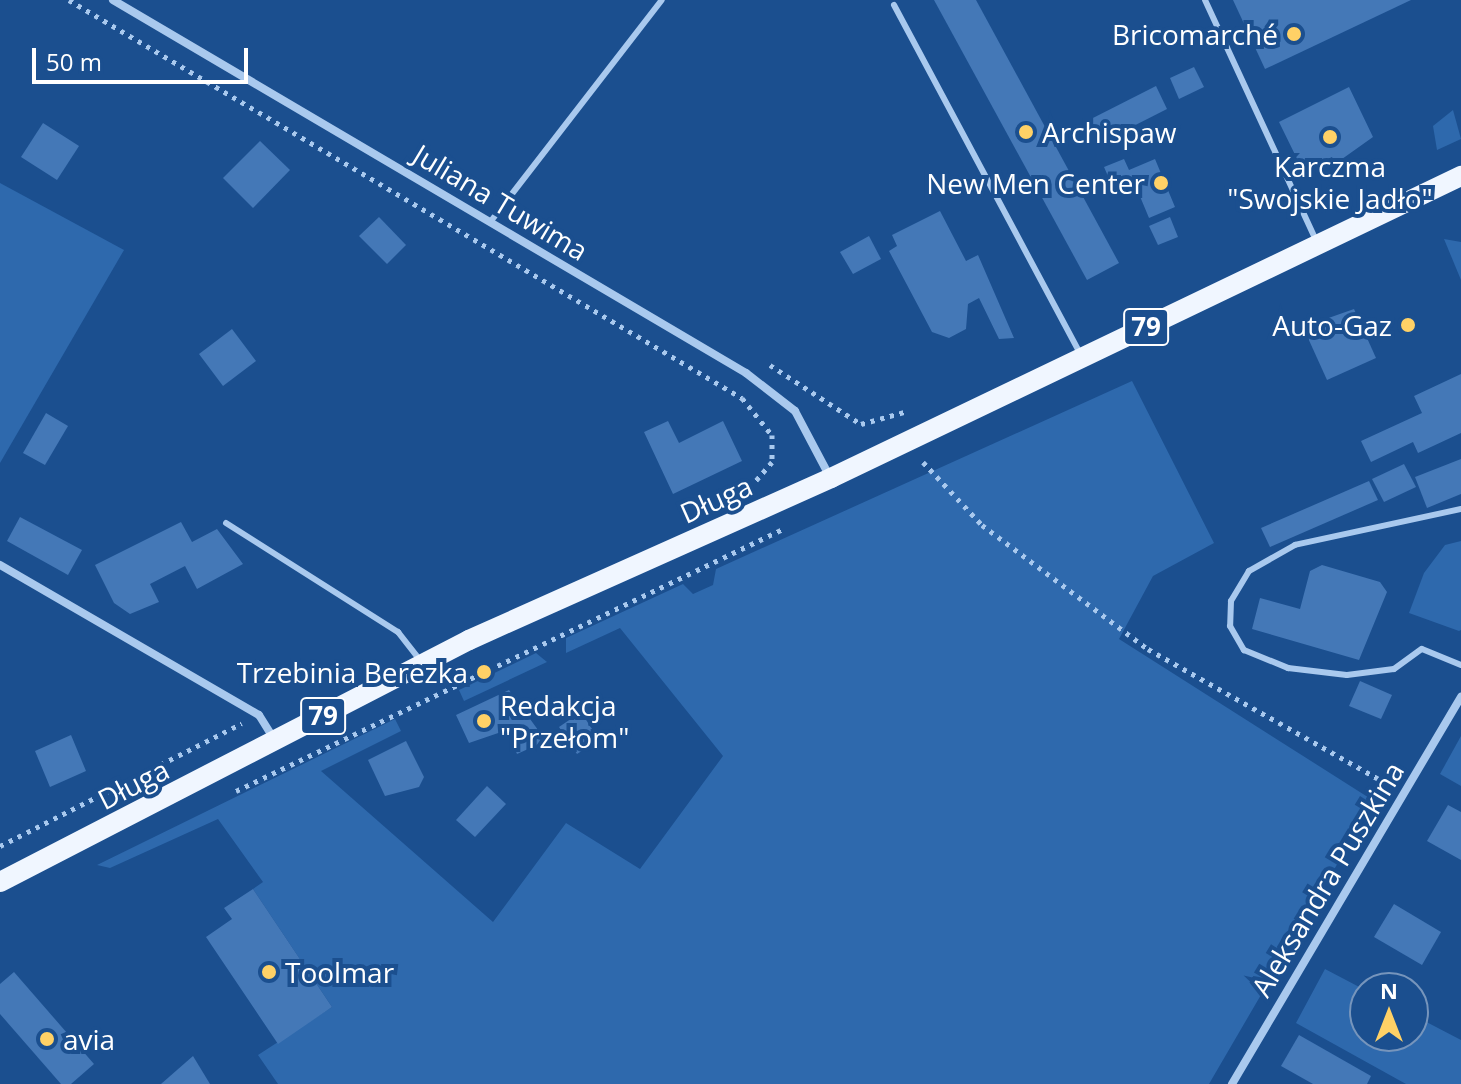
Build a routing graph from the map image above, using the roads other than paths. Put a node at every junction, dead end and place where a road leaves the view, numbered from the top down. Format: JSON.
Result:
{"nodes":[{"id":1,"x":113,"y":0,"type":"edge"},
{"id":2,"x":662,"y":0,"type":"edge"},
{"id":3,"x":1205,"y":0,"type":"edge"},
{"id":4,"x":894,"y":5,"type":"dead end"},
{"id":5,"x":1461,"y":176,"type":"edge"},
{"id":6,"x":491,"y":221,"type":"junction"},
{"id":7,"x":1318,"y":245,"type":"junction"},
{"id":8,"x":1083,"y":357,"type":"junction"},
{"id":9,"x":831,"y":478,"type":"junction"},
{"id":10,"x":1461,"y":509,"type":"edge"},
{"id":11,"x":226,"y":523,"type":"dead end"},
{"id":12,"x":0,"y":565,"type":"edge"},
{"id":13,"x":423,"y":663,"type":"junction"},
{"id":14,"x":1461,"y":665,"type":"edge"},
{"id":15,"x":1461,"y":697,"type":"edge"},
{"id":16,"x":275,"y":742,"type":"junction"},
{"id":17,"x":0,"y":882,"type":"edge"},
{"id":18,"x":1232,"y":1084,"type":"edge"}],
"edges":[{"from":1,"to":6,"type":"street","name":"Juliana Tuwima"},
{"from":2,"to":6,"type":"lane"},
{"from":3,"to":7,"type":"lane"},
{"from":4,"to":8,"type":"lane"},
{"from":5,"to":7,"type":"main road","name":"Długa","number":"79"},
{"from":6,"to":9,"type":"street","name":"Juliana Tuwima"},
{"from":7,"to":8,"type":"main road","name":"Długa","number":"79"},
{"from":8,"to":9,"type":"main road","name":"Długa","number":"79"},
{"from":9,"to":13,"type":"main road","name":"Długa","number":"79"},
{"from":10,"to":14,"type":"lane"},
{"from":11,"to":13,"type":"lane"},
{"from":12,"to":16,"type":"street"},
{"from":13,"to":16,"type":"main road","name":"Długa","number":"79"},
{"from":15,"to":18,"type":"street","name":"Aleksandra Puszkina"},
{"from":16,"to":17,"type":"main road","name":"Długa","number":"79"}]}
